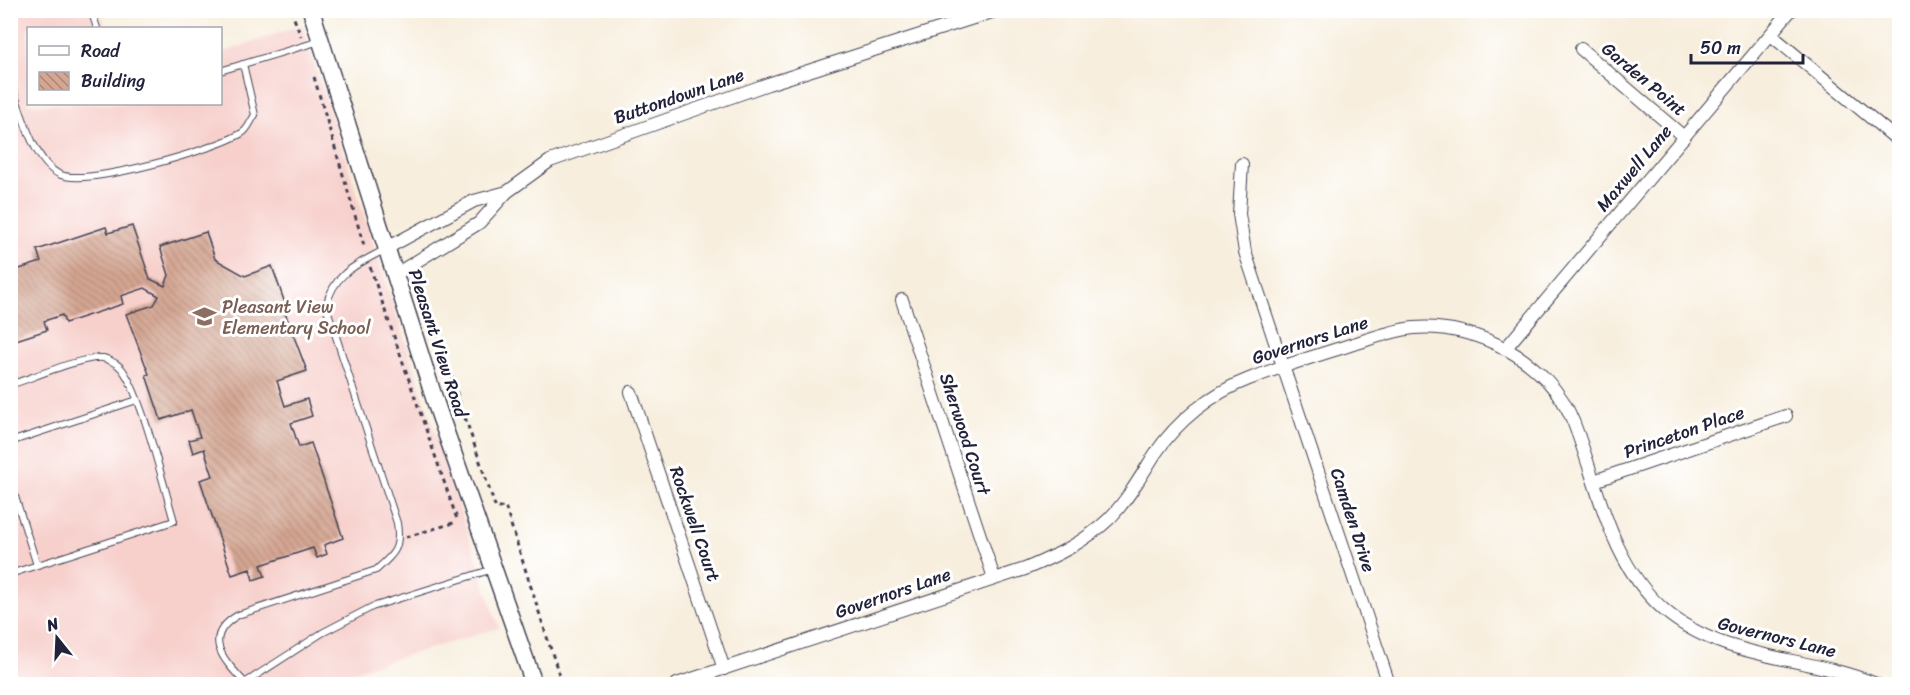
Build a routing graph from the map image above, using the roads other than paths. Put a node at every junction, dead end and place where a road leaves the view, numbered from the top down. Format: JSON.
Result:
{"nodes":[{"id":1,"x":91,"y":10,"type":"edge"},
{"id":2,"x":311,"y":10,"type":"edge"},
{"id":3,"x":998,"y":10,"type":"edge"},
{"id":4,"x":1791,"y":10,"type":"edge"},
{"id":5,"x":97,"y":27,"type":"edge"},
{"id":6,"x":1771,"y":35,"type":"junction"},
{"id":7,"x":321,"y":40,"type":"junction"},
{"id":8,"x":1581,"y":50,"type":"dead end"},
{"id":9,"x":243,"y":64,"type":"junction"},
{"id":10,"x":222,"y":70,"type":"edge"},
{"id":11,"x":10,"y":81,"type":"edge"},
{"id":12,"x":1684,"y":137,"type":"junction"},
{"id":13,"x":1899,"y":142,"type":"edge"},
{"id":14,"x":1242,"y":164,"type":"dead end"},
{"id":15,"x":507,"y":192,"type":"junction"},
{"id":16,"x":387,"y":248,"type":"junction"},
{"id":17,"x":396,"y":274,"type":"junction"},
{"id":18,"x":902,"y":300,"type":"dead end"},
{"id":19,"x":1505,"y":349,"type":"junction"},
{"id":20,"x":1283,"y":366,"type":"junction"},
{"id":21,"x":10,"y":385,"type":"edge"},
{"id":22,"x":630,"y":392,"type":"dead end"},
{"id":23,"x":137,"y":400,"type":"junction"},
{"id":24,"x":1786,"y":416,"type":"dead end"},
{"id":25,"x":10,"y":442,"type":"edge"},
{"id":26,"x":10,"y":481,"type":"edge"},
{"id":27,"x":1594,"y":481,"type":"junction"},
{"id":28,"x":38,"y":565,"type":"junction"},
{"id":29,"x":494,"y":569,"type":"junction"},
{"id":30,"x":10,"y":574,"type":"edge"},
{"id":31,"x":994,"y":578,"type":"junction"},
{"id":32,"x":724,"y":669,"type":"junction"},
{"id":33,"x":243,"y":684,"type":"edge"},
{"id":34,"x":534,"y":684,"type":"edge"},
{"id":35,"x":677,"y":684,"type":"edge"},
{"id":36,"x":1389,"y":684,"type":"edge"},
{"id":37,"x":1876,"y":684,"type":"edge"}],
"edges":[{"from":1,"to":5,"type":"lane"},
{"from":2,"to":7,"type":"main road","name":"Pleasant View Road"},
{"from":3,"to":15,"type":"street","name":"Buttondown Lane"},
{"from":4,"to":6,"type":"street","name":"Maxwell Lane"},
{"from":6,"to":12,"type":"street","name":"Maxwell Lane"},
{"from":6,"to":13,"type":"street"},
{"from":7,"to":9,"type":"lane"},
{"from":7,"to":16,"type":"main road","name":"Pleasant View Road"},
{"from":8,"to":12,"type":"street","name":"Garden Point"},
{"from":9,"to":10,"type":"lane"},
{"from":9,"to":11,"type":"lane"},
{"from":12,"to":19,"type":"street","name":"Maxwell Lane"},
{"from":14,"to":20,"type":"street","name":"Camden Drive"},
{"from":15,"to":16,"type":"street","name":"Buttondown Lane"},
{"from":15,"to":17,"type":"street"},
{"from":16,"to":17,"type":"main road","name":"Pleasant View Road"},
{"from":16,"to":33,"type":"lane"},
{"from":17,"to":29,"type":"main road","name":"Pleasant View Road"},
{"from":18,"to":31,"type":"street","name":"Sherwood Court"},
{"from":19,"to":20,"type":"street","name":"Governors Lane"},
{"from":19,"to":27,"type":"street","name":"Governors Lane"},
{"from":20,"to":31,"type":"street","name":"Governors Lane"},
{"from":20,"to":36,"type":"street","name":"Camden Drive"},
{"from":21,"to":23,"type":"lane"},
{"from":22,"to":32,"type":"street","name":"Rockwell Court"},
{"from":23,"to":25,"type":"lane"},
{"from":23,"to":28,"type":"lane"},
{"from":24,"to":27,"type":"street","name":"Princeton Place"},
{"from":26,"to":28,"type":"lane"},
{"from":27,"to":37,"type":"street","name":"Governors Lane"},
{"from":28,"to":30,"type":"lane"},
{"from":29,"to":33,"type":"lane"},
{"from":29,"to":34,"type":"main road","name":"Pleasant View Road"},
{"from":31,"to":32,"type":"street","name":"Governors Lane"},
{"from":32,"to":35,"type":"street","name":"Governors Lane"}]}
